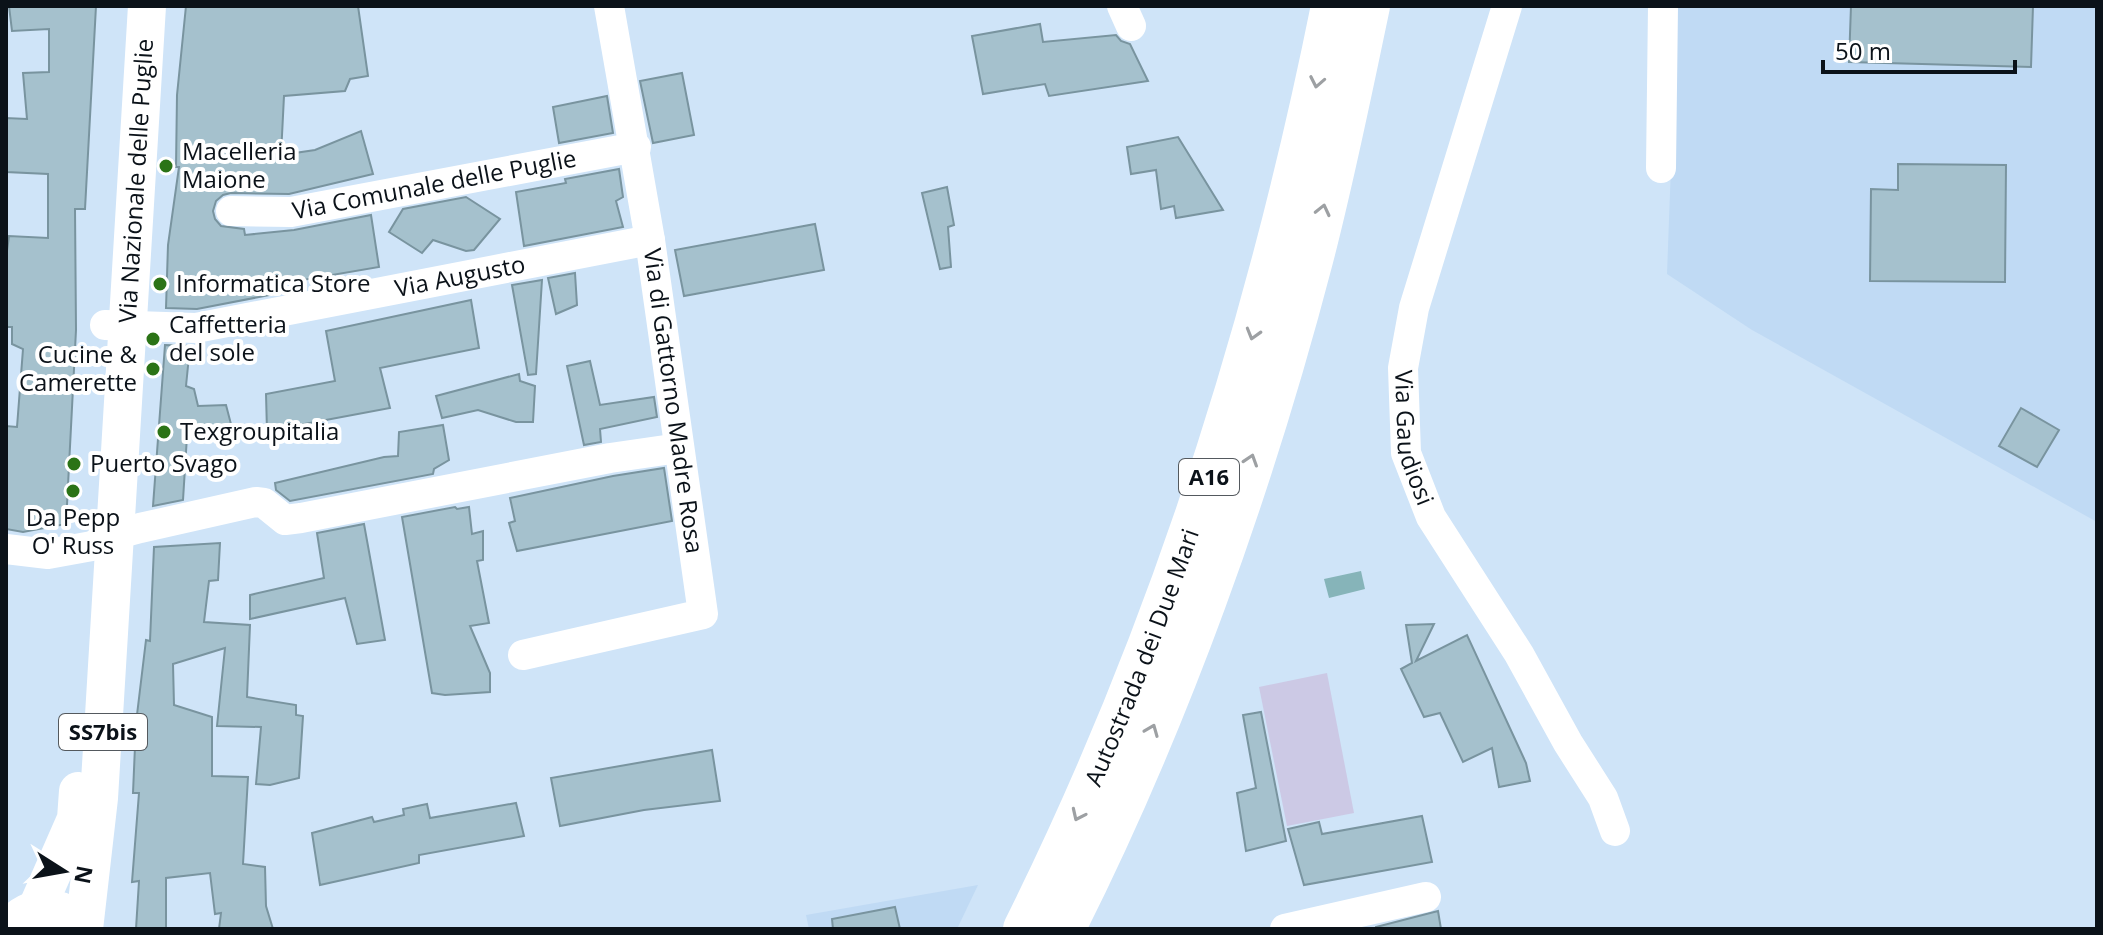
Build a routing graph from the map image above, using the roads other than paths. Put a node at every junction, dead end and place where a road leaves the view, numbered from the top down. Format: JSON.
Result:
{"nodes":[{"id":1,"x":124,"y":6,"type":"edge"},
{"id":2,"x":147,"y":6,"type":"edge"},
{"id":3,"x":609,"y":6,"type":"edge"},
{"id":4,"x":1333,"y":6,"type":"edge"},
{"id":5,"x":1368,"y":6,"type":"edge"},
{"id":6,"x":1507,"y":6,"type":"edge"},
{"id":7,"x":1663,"y":6,"type":"edge"},
{"id":8,"x":636,"y":147,"type":"junction"},
{"id":9,"x":1661,"y":168,"type":"dead end"},
{"id":10,"x":231,"y":211,"type":"dead end"},
{"id":11,"x":650,"y":240,"type":"junction"},
{"id":12,"x":116,"y":326,"type":"junction"},
{"id":13,"x":679,"y":448,"type":"junction"},
{"id":14,"x":103,"y":541,"type":"junction"},
{"id":15,"x":6,"y":549,"type":"edge"},
{"id":16,"x":523,"y":655,"type":"dead end"},
{"id":17,"x":1615,"y":831,"type":"dead end"},
{"id":18,"x":1426,"y":897,"type":"dead end"},
{"id":19,"x":17,"y":920,"type":"edge"},
{"id":20,"x":82,"y":929,"type":"edge"},
{"id":21,"x":1025,"y":929,"type":"edge"},
{"id":22,"x":1063,"y":929,"type":"edge"},
{"id":23,"x":1285,"y":929,"type":"edge"}],
"edges":[{"from":1,"to":12,"type":"main road","name":"Via Nazionale delle Puglie","number":"SS7bis"},
{"from":2,"to":12,"type":"main road","name":"Via Nazionale delle Puglie","number":"SS7bis"},
{"from":3,"to":8,"type":"street","name":"Via di Gattorno Madre Rosa"},
{"from":4,"to":21,"type":"highway","name":"Autostrada dei Due Mari","number":"A16","one_way":true},
{"from":22,"to":5,"type":"highway","name":"Autostrada dei Due Mari","number":"A16","one_way":true},
{"from":6,"to":17,"type":"street","name":"Via Gaudiosi"},
{"from":7,"to":9,"type":"street"},
{"from":8,"to":10,"type":"street","name":"Via Comunale delle Puglie"},
{"from":8,"to":11,"type":"street","name":"Via di Gattorno Madre Rosa"},
{"from":11,"to":12,"type":"street","name":"Via Augusto"},
{"from":11,"to":13,"type":"street","name":"Via di Gattorno Madre Rosa"},
{"from":12,"to":14,"type":"main road","name":"Via Nazionale delle Puglie","number":"SS7bis"},
{"from":13,"to":14,"type":"street"},
{"from":13,"to":16,"type":"street","name":"Via di Gattorno Madre Rosa"},
{"from":14,"to":15,"type":"street"},
{"from":14,"to":19,"type":"main road","name":"Via Nazionale delle Puglie","number":"SS7bis"},
{"from":14,"to":20,"type":"main road","name":"Via Nazionale delle Puglie","number":"SS7bis"},
{"from":18,"to":23,"type":"street"},
{"from":19,"to":20,"type":"main road","number":"SS7bis"}]}
